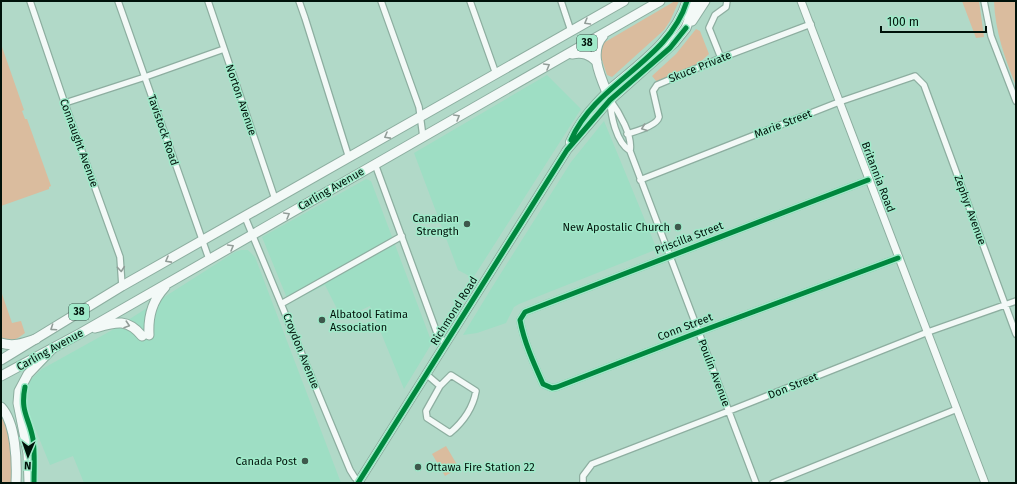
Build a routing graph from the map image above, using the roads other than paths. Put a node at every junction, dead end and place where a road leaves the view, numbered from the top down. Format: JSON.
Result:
{"nodes":[{"id":1,"x":30,"y":1,"type":"edge"},
{"id":2,"x":118,"y":1,"type":"edge"},
{"id":3,"x":208,"y":1,"type":"edge"},
{"id":4,"x":299,"y":1,"type":"edge"},
{"id":5,"x":382,"y":1,"type":"edge"},
{"id":6,"x":470,"y":1,"type":"edge"},
{"id":7,"x":560,"y":1,"type":"edge"},
{"id":8,"x":660,"y":1,"type":"edge"},
{"id":9,"x":687,"y":1,"type":"edge"},
{"id":10,"x":696,"y":1,"type":"edge"},
{"id":11,"x":705,"y":1,"type":"edge"},
{"id":12,"x":727,"y":1,"type":"edge"},
{"id":13,"x":801,"y":1,"type":"edge"},
{"id":14,"x":984,"y":1,"type":"edge"},
{"id":15,"x":623,"y":2,"type":"edge"},
{"id":16,"x":810,"y":24,"type":"junction"},
{"id":17,"x":686,"y":28,"type":"junction"},
{"id":18,"x":572,"y":31,"type":"junction"},
{"id":19,"x":606,"y":32,"type":"junction"},
{"id":20,"x":224,"y":49,"type":"junction"},
{"id":21,"x":567,"y":55,"type":"junction"},
{"id":22,"x":720,"y":58,"type":"junction"},
{"id":23,"x":597,"y":62,"type":"junction"},
{"id":24,"x":496,"y":74,"type":"junction"},
{"id":25,"x":145,"y":77,"type":"junction"},
{"id":26,"x":924,"y":85,"type":"joint"},
{"id":27,"x":608,"y":96,"type":"junction"},
{"id":28,"x":1016,"y":101,"type":"edge"},
{"id":29,"x":839,"y":102,"type":"junction"},
{"id":30,"x":65,"y":103,"type":"junction"},
{"id":31,"x":421,"y":117,"type":"junction"},
{"id":32,"x":627,"y":134,"type":"junction"},
{"id":33,"x":424,"y":136,"type":"junction"},
{"id":34,"x":630,"y":151,"type":"junction"},
{"id":35,"x":349,"y":158,"type":"junction"},
{"id":36,"x":375,"y":164,"type":"junction"},
{"id":37,"x":640,"y":180,"type":"junction"},
{"id":38,"x":868,"y":180,"type":"junction"},
{"id":39,"x":275,"y":200,"type":"junction"},
{"id":40,"x":245,"y":216,"type":"junction"},
{"id":41,"x":253,"y":234,"type":"junction"},
{"id":42,"x":402,"y":236,"type":"junction"},
{"id":43,"x":202,"y":241,"type":"junction"},
{"id":44,"x":669,"y":256,"type":"junction"},
{"id":45,"x":898,"y":258,"type":"junction"},
{"id":46,"x":209,"y":259,"type":"junction"},
{"id":47,"x":169,"y":282,"type":"junction"},
{"id":48,"x":122,"y":286,"type":"junction"},
{"id":49,"x":1016,"y":301,"type":"edge"},
{"id":50,"x":281,"y":304,"type":"junction"},
{"id":51,"x":1005,"y":305,"type":"junction"},
{"id":52,"x":520,"y":320,"type":"joint"},
{"id":53,"x":699,"y":332,"type":"junction"},
{"id":54,"x":928,"y":332,"type":"junction"},
{"id":55,"x":81,"y":333,"type":"junction"},
{"id":56,"x":1016,"y":334,"type":"edge"},
{"id":57,"x":36,"y":339,"type":"junction"},
{"id":58,"x":1,"y":343,"type":"edge"},
{"id":59,"x":445,"y":344,"type":"junction"},
{"id":60,"x":53,"y":348,"type":"junction"},
{"id":61,"x":1,"y":360,"type":"edge"},
{"id":62,"x":426,"y":374,"type":"junction"},
{"id":63,"x":1,"y":376,"type":"edge"},
{"id":64,"x":440,"y":386,"type":"junction"},
{"id":65,"x":1,"y":407,"type":"edge"},
{"id":66,"x":957,"y":409,"type":"junction"},
{"id":67,"x":729,"y":411,"type":"junction"},
{"id":68,"x":359,"y":482,"type":"edge"},
{"id":69,"x":16,"y":483,"type":"edge"},
{"id":70,"x":29,"y":483,"type":"edge"},
{"id":71,"x":583,"y":483,"type":"edge"},
{"id":72,"x":756,"y":483,"type":"edge"},
{"id":73,"x":773,"y":483,"type":"edge"},
{"id":74,"x":985,"y":483,"type":"edge"}],
"edges":[{"from":1,"to":30,"type":"street","name":"Connaught Avenue"},
{"from":2,"to":25,"type":"street","name":"Tavistock Road"},
{"from":3,"to":20,"type":"street","name":"Norton Avenue"},
{"from":4,"to":35,"type":"street"},
{"from":5,"to":31,"type":"street"},
{"from":6,"to":24,"type":"street"},
{"from":7,"to":18,"type":"street"},
{"from":8,"to":19,"type":"main road","name":"Carling Avenue","number":"38"},
{"from":9,"to":27,"type":"main road","name":"Richmond Road"},
{"from":10,"to":17,"type":"main road","name":"Richmond Road"},
{"from":11,"to":17,"type":"main road"},
{"from":12,"to":22,"type":"street"},
{"from":13,"to":16,"type":"street","name":"Britannia Road"},
{"from":14,"to":28,"type":"street"},
{"from":15,"to":18,"type":"main road","name":"Carling Avenue","number":"38","one_way":true},
{"from":16,"to":22,"type":"street","name":"Skuce Private"},
{"from":16,"to":29,"type":"street","name":"Britannia Road"},
{"from":17,"to":27,"type":"main road","name":"Richmond Road"},
{"from":18,"to":24,"type":"main road","name":"Carling Avenue","number":"38"},
{"from":19,"to":21,"type":"main road","name":"Carling Avenue","number":"38"},
{"from":19,"to":23,"type":"main road"},
{"from":20,"to":25,"type":"street"},
{"from":20,"to":39,"type":"street","name":"Norton Avenue"},
{"from":21,"to":23,"type":"main road"},
{"from":33,"to":21,"type":"main road","name":"Carling Avenue","number":"38","one_way":true},
{"from":22,"to":32,"type":"street","name":"Skuce Private","one_way":true},
{"from":23,"to":27,"type":"main road","name":"Poulin Avenue"},
{"from":24,"to":31,"type":"main road","name":"Carling Avenue","number":"38"},
{"from":25,"to":30,"type":"street"},
{"from":25,"to":43,"type":"street","name":"Tavistock Road"},
{"from":26,"to":29,"type":"street","name":"Marie Street"},
{"from":26,"to":51,"type":"street","name":"Zephyr Avenue"},
{"from":27,"to":32,"type":"street","name":"Poulin Avenue"},
{"from":27,"to":34,"type":"street","name":"Poulin Avenue"},
{"from":27,"to":59,"type":"main road","name":"Richmond Road"},
{"from":29,"to":37,"type":"street","name":"Marie Street"},
{"from":29,"to":38,"type":"street","name":"Britannia Road"},
{"from":30,"to":48,"type":"street","name":"Connaught Avenue","one_way":true},
{"from":31,"to":33,"type":"street"},
{"from":31,"to":35,"type":"main road","name":"Carling Avenue","number":"38","one_way":true},
{"from":32,"to":34,"type":"street","name":"Poulin Avenue"},
{"from":33,"to":36,"type":"main road","name":"Carling Avenue","number":"38"},
{"from":34,"to":37,"type":"street","name":"Poulin Avenue"},
{"from":35,"to":39,"type":"main road","name":"Carling Avenue","number":"38"},
{"from":41,"to":36,"type":"main road","name":"Carling Avenue","number":"38","one_way":true},
{"from":36,"to":42,"type":"street"},
{"from":37,"to":44,"type":"street","name":"Poulin Avenue"},
{"from":38,"to":44,"type":"street","name":"Priscilla Street"},
{"from":38,"to":45,"type":"street","name":"Britannia Road"},
{"from":39,"to":40,"type":"main road","name":"Carling Avenue","number":"38"},
{"from":40,"to":41,"type":"street","name":"Croydon Avenue"},
{"from":40,"to":43,"type":"main road","name":"Carling Avenue","number":"38"},
{"from":46,"to":41,"type":"main road","name":"Carling Avenue","number":"38","one_way":true},
{"from":41,"to":50,"type":"street","name":"Croydon Avenue"},
{"from":42,"to":50,"type":"street"},
{"from":42,"to":59,"type":"street"},
{"from":43,"to":46,"type":"street","name":"Tavistock Road"},
{"from":43,"to":48,"type":"main road","name":"Carling Avenue","number":"38","one_way":true},
{"from":44,"to":52,"type":"street","name":"Priscilla Street"},
{"from":44,"to":53,"type":"street","name":"Poulin Avenue"},
{"from":45,"to":53,"type":"street","name":"Conn Street"},
{"from":45,"to":54,"type":"street","name":"Britannia Road"},
{"from":46,"to":47,"type":"main road","name":"Carling Avenue","number":"38"},
{"from":47,"to":55,"type":"main road","name":"Carling Avenue","number":"38"},
{"from":55,"to":47,"type":"main road","one_way":true},
{"from":48,"to":57,"type":"main road","name":"Carling Avenue","number":"38","one_way":true},
{"from":49,"to":51,"type":"street","name":"Don Street"},
{"from":50,"to":68,"type":"street","name":"Croydon Avenue"},
{"from":51,"to":54,"type":"street","name":"Don Street"},
{"from":51,"to":56,"type":"street","name":"Zephyr Avenue"},
{"from":52,"to":53,"type":"street","name":"Conn Street"},
{"from":53,"to":67,"type":"street","name":"Poulin Avenue"},
{"from":54,"to":66,"type":"street","name":"Britannia Road"},
{"from":54,"to":67,"type":"street","name":"Don Street"},
{"from":55,"to":60,"type":"main road","name":"Carling Avenue","number":"38"},
{"from":57,"to":58,"type":"main road"},
{"from":57,"to":61,"type":"main road","name":"Carling Avenue","number":"38"},
{"from":59,"to":62,"type":"main road","name":"Richmond Road"},
{"from":60,"to":63,"type":"main road","name":"Carling Avenue","number":"38"},
{"from":60,"to":70,"type":"main road"},
{"from":62,"to":64,"type":"street"},
{"from":62,"to":68,"type":"main road","name":"Richmond Road"},
{"from":64,"to":64,"type":"street"},
{"from":65,"to":69,"type":"main road"},
{"from":66,"to":73,"type":"street"},
{"from":66,"to":74,"type":"street","name":"Britannia Road"},
{"from":67,"to":71,"type":"street","name":"Don Street"},
{"from":67,"to":72,"type":"street","name":"Poulin Avenue"}]}
